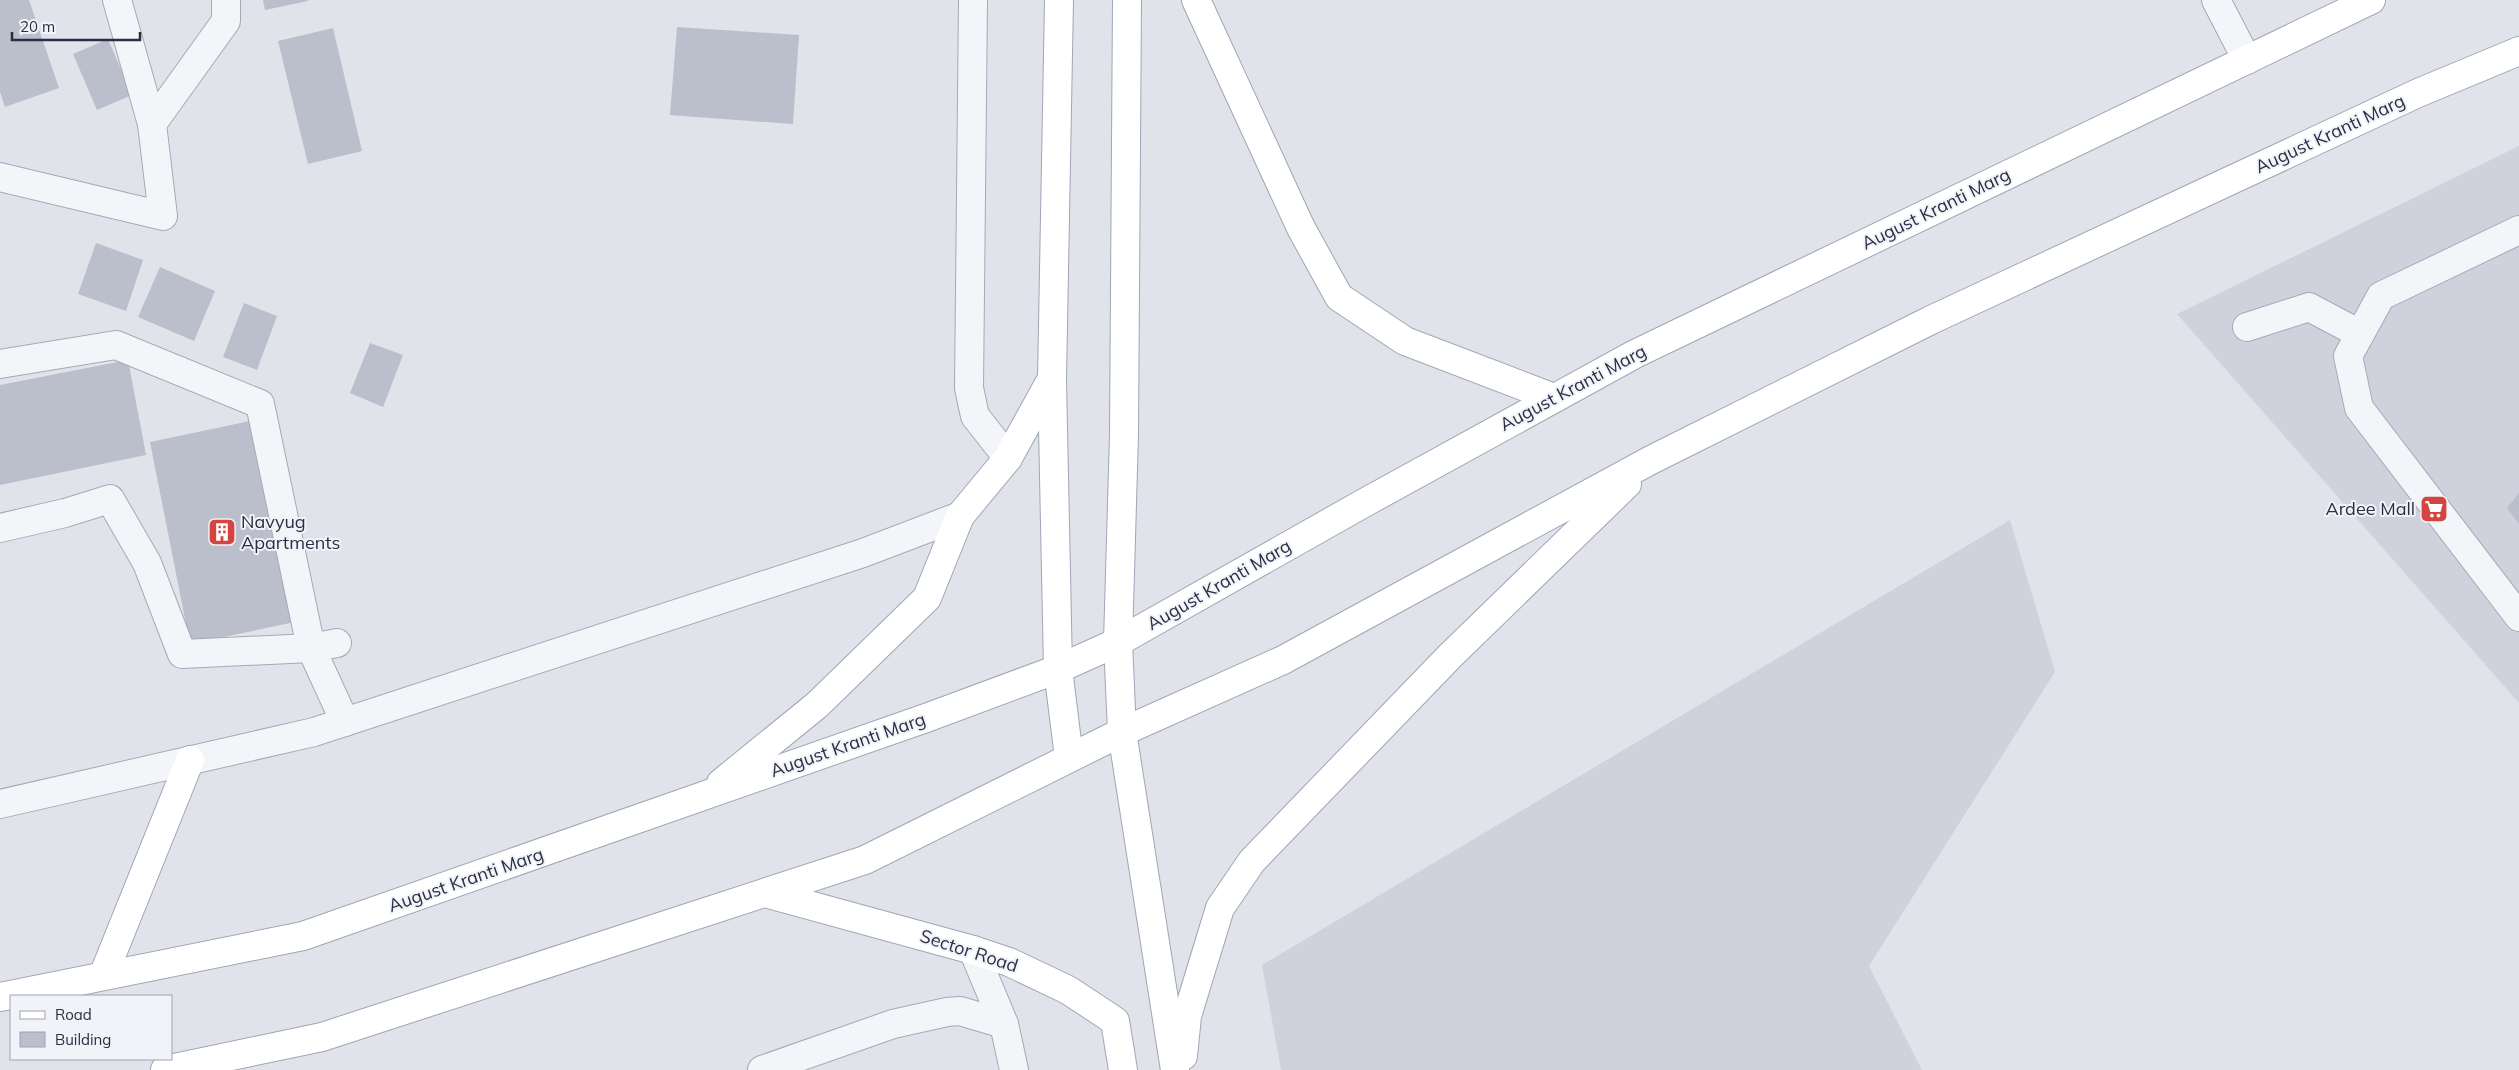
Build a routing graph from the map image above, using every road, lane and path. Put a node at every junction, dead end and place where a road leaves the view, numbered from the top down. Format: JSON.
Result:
{"nodes":[{"id":1,"x":117,"y":0,"type":"edge"},
{"id":2,"x":226,"y":0,"type":"edge"},
{"id":3,"x":973,"y":0,"type":"edge"},
{"id":4,"x":1059,"y":0,"type":"edge"},
{"id":5,"x":1127,"y":0,"type":"edge"},
{"id":6,"x":1196,"y":0,"type":"edge"},
{"id":7,"x":2216,"y":0,"type":"edge"},
{"id":8,"x":2371,"y":0,"type":"edge"},
{"id":9,"x":2519,"y":51,"type":"edge"},
{"id":10,"x":2247,"y":60,"type":"junction"},
{"id":11,"x":152,"y":124,"type":"junction"},
{"id":12,"x":0,"y":177,"type":"edge"},
{"id":13,"x":2519,"y":230,"type":"edge"},
{"id":14,"x":2247,"y":327,"type":"dead end"},
{"id":15,"x":2360,"y":334,"type":"junction"},
{"id":16,"x":0,"y":364,"type":"edge"},
{"id":17,"x":1052,"y":379,"type":"junction"},
{"id":18,"x":1554,"y":398,"type":"junction"},
{"id":19,"x":1008,"y":458,"type":"junction"},
{"id":20,"x":1651,"y":460,"type":"junction"},
{"id":21,"x":960,"y":516,"type":"junction"},
{"id":22,"x":0,"y":528,"type":"edge"},
{"id":23,"x":2519,"y":617,"type":"edge"},
{"id":24,"x":1118,"y":642,"type":"junction"},
{"id":25,"x":337,"y":643,"type":"dead end"},
{"id":26,"x":311,"y":648,"type":"junction"},
{"id":27,"x":1058,"y":669,"type":"junction"},
{"id":28,"x":346,"y":722,"type":"junction"},
{"id":29,"x":1122,"y":732,"type":"junction"},
{"id":30,"x":1069,"y":758,"type":"junction"},
{"id":31,"x":190,"y":760,"type":"junction"},
{"id":32,"x":706,"y":795,"type":"junction"},
{"id":33,"x":0,"y":804,"type":"edge"},
{"id":34,"x":765,"y":893,"type":"junction"},
{"id":35,"x":973,"y":950,"type":"junction"},
{"id":36,"x":103,"y":976,"type":"junction"},
{"id":37,"x":0,"y":997,"type":"edge"},
{"id":38,"x":1004,"y":1024,"type":"junction"},
{"id":39,"x":165,"y":1070,"type":"edge"},
{"id":40,"x":762,"y":1070,"type":"edge"},
{"id":41,"x":1014,"y":1070,"type":"edge"},
{"id":42,"x":1124,"y":1070,"type":"edge"},
{"id":43,"x":1175,"y":1070,"type":"edge"},
{"id":44,"x":1181,"y":1070,"type":"edge"}],
"edges":[{"from":1,"to":11,"type":"street"},
{"from":2,"to":11,"type":"street"},
{"from":3,"to":19,"type":"street"},
{"from":4,"to":17,"type":"main road"},
{"from":5,"to":24,"type":"main road"},
{"from":6,"to":18,"type":"main road"},
{"from":7,"to":10,"type":"street"},
{"from":8,"to":10,"type":"main road","name":"August Kranti Marg"},
{"from":9,"to":20,"type":"main road","name":"August Kranti Marg"},
{"from":10,"to":18,"type":"main road","name":"August Kranti Marg"},
{"from":11,"to":12,"type":"street"},
{"from":13,"to":15,"type":"street"},
{"from":14,"to":15,"type":"street"},
{"from":15,"to":23,"type":"street"},
{"from":16,"to":26,"type":"street"},
{"from":17,"to":19,"type":"main road"},
{"from":17,"to":27,"type":"main road"},
{"from":18,"to":24,"type":"main road","name":"August Kranti Marg"},
{"from":19,"to":21,"type":"main road"},
{"from":20,"to":29,"type":"main road","name":"August Kranti Marg"},
{"from":20,"to":44,"type":"main road"},
{"from":21,"to":28,"type":"street"},
{"from":21,"to":32,"type":"main road"},
{"from":22,"to":26,"type":"street"},
{"from":24,"to":27,"type":"main road","name":"August Kranti Marg"},
{"from":24,"to":29,"type":"main road"},
{"from":25,"to":26,"type":"street"},
{"from":26,"to":28,"type":"street"},
{"from":27,"to":30,"type":"main road"},
{"from":27,"to":32,"type":"main road","name":"August Kranti Marg"},
{"from":28,"to":31,"type":"street"},
{"from":29,"to":30,"type":"main road","name":"August Kranti Marg"},
{"from":29,"to":43,"type":"main road"},
{"from":30,"to":34,"type":"main road","name":"August Kranti Marg"},
{"from":31,"to":33,"type":"street"},
{"from":31,"to":36,"type":"main road"},
{"from":32,"to":36,"type":"main road","name":"August Kranti Marg"},
{"from":34,"to":35,"type":"main road","name":"Sector Road"},
{"from":34,"to":39,"type":"main road","name":"August Kranti Marg"},
{"from":35,"to":38,"type":"street"},
{"from":35,"to":42,"type":"main road","name":"Sector Road"},
{"from":36,"to":37,"type":"main road","name":"August Kranti Marg"},
{"from":38,"to":40,"type":"street"},
{"from":38,"to":41,"type":"street"}]}
